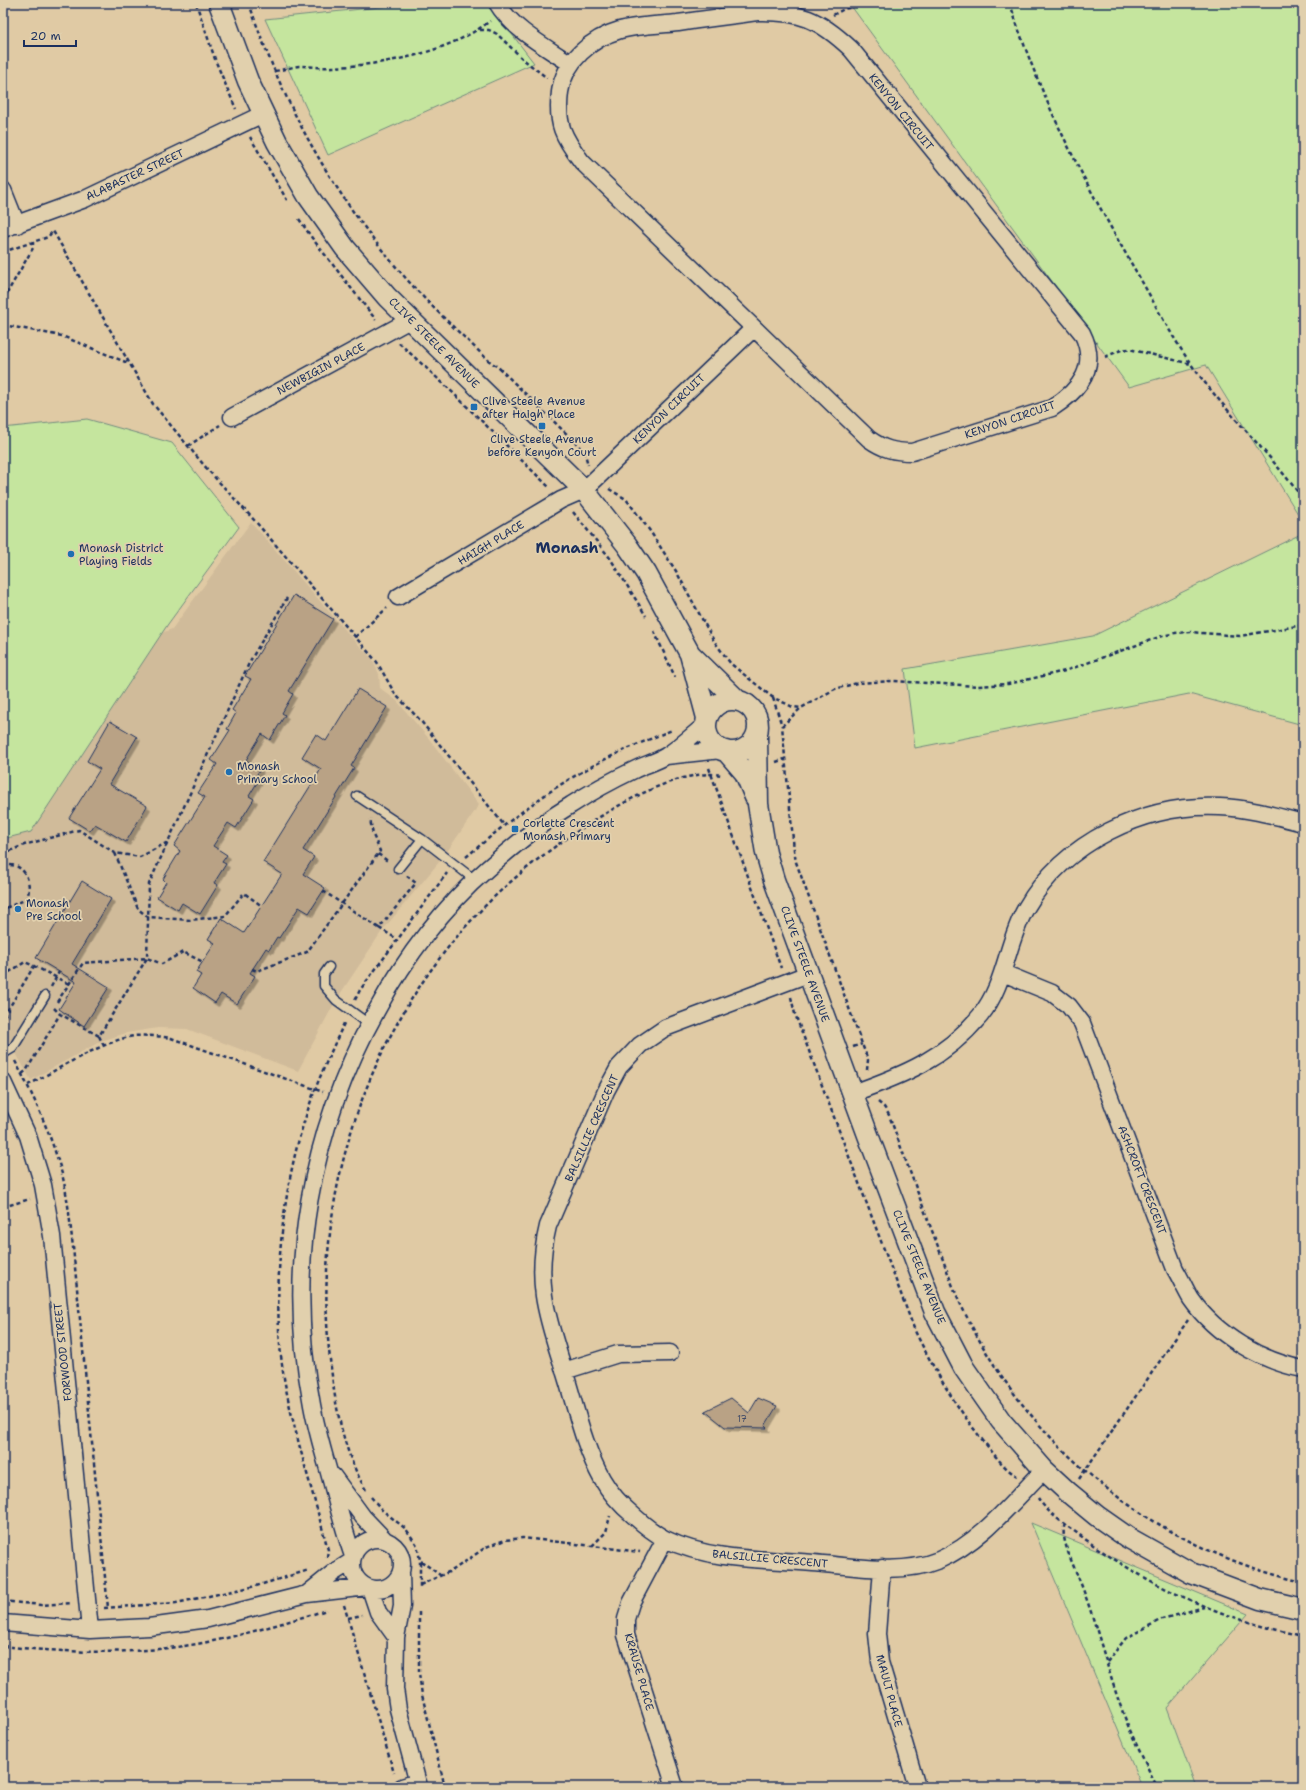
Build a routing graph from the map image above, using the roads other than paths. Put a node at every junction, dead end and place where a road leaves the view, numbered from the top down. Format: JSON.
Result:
{"nodes":[{"id":1,"x":219,"y":3,"type":"edge"},
{"id":2,"x":497,"y":3,"type":"edge"},
{"id":3,"x":571,"y":64,"type":"junction"},
{"id":4,"x":263,"y":114,"type":"junction"},
{"id":5,"x":3,"y":190,"type":"edge"},
{"id":6,"x":10,"y":227,"type":"edge"},
{"id":7,"x":410,"y":320,"type":"junction"},
{"id":8,"x":754,"y":328,"type":"junction"},
{"id":9,"x":232,"y":417,"type":"road end"},
{"id":10,"x":584,"y":490,"type":"junction"},
{"id":11,"x":398,"y":597,"type":"road end"},
{"id":12,"x":690,"y":654,"type":"junction"},
{"id":13,"x":736,"y":699,"type":"junction"},
{"id":14,"x":706,"y":721,"type":"junction"},
{"id":15,"x":757,"y":735,"type":"junction"},
{"id":16,"x":723,"y":750,"type":"junction"},
{"id":17,"x":666,"y":756,"type":"junction"},
{"id":18,"x":357,"y":796,"type":"dead end"},
{"id":19,"x":758,"y":804,"type":"junction"},
{"id":20,"x":1303,"y":822,"type":"edge"},
{"id":21,"x":422,"y":839,"type":"junction"},
{"id":22,"x":398,"y":869,"type":"road end"},
{"id":23,"x":475,"y":880,"type":"junction"},
{"id":24,"x":329,"y":967,"type":"dead end"},
{"id":25,"x":1003,"y":973,"type":"junction"},
{"id":26,"x":808,"y":974,"type":"junction"},
{"id":27,"x":45,"y":996,"type":"road end"},
{"id":28,"x":369,"y":1024,"type":"junction"},
{"id":29,"x":3,"y":1054,"type":"edge"},
{"id":30,"x":3,"y":1082,"type":"edge"},
{"id":31,"x":853,"y":1093,"type":"junction"},
{"id":32,"x":670,"y":1353,"type":"dead end"},
{"id":33,"x":1303,"y":1369,"type":"edge"},
{"id":34,"x":564,"y":1371,"type":"junction"},
{"id":35,"x":328,"y":1470,"type":"junction"},
{"id":36,"x":1044,"y":1470,"type":"junction"},
{"id":37,"x":384,"y":1539,"type":"junction"},
{"id":38,"x":665,"y":1539,"type":"junction"},
{"id":39,"x":353,"y":1558,"type":"junction"},
{"id":40,"x":882,"y":1568,"type":"junction"},
{"id":41,"x":401,"y":1573,"type":"junction"},
{"id":42,"x":368,"y":1587,"type":"junction"},
{"id":43,"x":308,"y":1594,"type":"junction"},
{"id":44,"x":1303,"y":1609,"type":"edge"},
{"id":45,"x":3,"y":1623,"type":"edge"},
{"id":46,"x":90,"y":1630,"type":"junction"},
{"id":47,"x":396,"y":1637,"type":"junction"},
{"id":48,"x":399,"y":1783,"type":"edge"},
{"id":49,"x":419,"y":1785,"type":"edge"},
{"id":50,"x":675,"y":1787,"type":"edge"},
{"id":51,"x":917,"y":1787,"type":"edge"}],
"edges":[{"from":1,"to":4,"type":"street","name":"CLIVE STEELE AVENUE"},
{"from":2,"to":3,"type":"street"},
{"from":3,"to":8,"type":"street","name":"KENYON CIRCUIT"},
{"from":3,"to":8,"type":"street","name":"KENYON CIRCUIT"},
{"from":4,"to":6,"type":"street","name":"ALABASTER STREET"},
{"from":4,"to":7,"type":"street","name":"CLIVE STEELE AVENUE"},
{"from":5,"to":6,"type":"street"},
{"from":7,"to":9,"type":"street","name":"NEWBIGIN PLACE"},
{"from":7,"to":10,"type":"street","name":"CLIVE STEELE AVENUE"},
{"from":8,"to":10,"type":"street","name":"KENYON CIRCUIT"},
{"from":10,"to":11,"type":"street","name":"HAIGH PLACE"},
{"from":10,"to":12,"type":"street","name":"CLIVE STEELE AVENUE"},
{"from":12,"to":13,"type":"street","name":"CLIVE STEELE AVENUE"},
{"from":12,"to":14,"type":"street","name":"CLIVE STEELE AVENUE"},
{"from":13,"to":14,"type":"street"},
{"from":13,"to":15,"type":"street"},
{"from":14,"to":16,"type":"street"},
{"from":14,"to":17,"type":"street"},
{"from":15,"to":16,"type":"street"},
{"from":15,"to":19,"type":"street","name":"CLIVE STEELE AVENUE"},
{"from":16,"to":17,"type":"street"},
{"from":16,"to":19,"type":"street","name":"CLIVE STEELE AVENUE"},
{"from":17,"to":23,"type":"street"},
{"from":18,"to":21,"type":"lane"},
{"from":19,"to":26,"type":"street","name":"CLIVE STEELE AVENUE"},
{"from":20,"to":25,"type":"street"},
{"from":21,"to":22,"type":"lane"},
{"from":21,"to":23,"type":"lane"},
{"from":23,"to":28,"type":"street"},
{"from":24,"to":28,"type":"lane"},
{"from":25,"to":31,"type":"street"},
{"from":25,"to":33,"type":"street","name":"ASHCROFT CRESCENT"},
{"from":26,"to":31,"type":"street","name":"CLIVE STEELE AVENUE"},
{"from":26,"to":34,"type":"street","name":"BALSILLIE CRESCENT"},
{"from":27,"to":29,"type":"lane"},
{"from":28,"to":35,"type":"street"},
{"from":30,"to":46,"type":"street","name":"FORWOOD STREET"},
{"from":31,"to":36,"type":"street","name":"CLIVE STEELE AVENUE"},
{"from":32,"to":34,"type":"street"},
{"from":34,"to":38,"type":"street","name":"BALSILLIE CRESCENT"},
{"from":35,"to":37,"type":"street"},
{"from":35,"to":39,"type":"street"},
{"from":36,"to":40,"type":"street","name":"BALSILLIE CRESCENT"},
{"from":36,"to":44,"type":"street","name":"CLIVE STEELE AVENUE"},
{"from":37,"to":39,"type":"street"},
{"from":37,"to":41,"type":"street"},
{"from":38,"to":40,"type":"street","name":"BALSILLIE CRESCENT"},
{"from":38,"to":50,"type":"street","name":"KRAUSE PLACE"},
{"from":39,"to":42,"type":"street"},
{"from":39,"to":43,"type":"street"},
{"from":40,"to":51,"type":"street","name":"MAULT PLACE"},
{"from":41,"to":42,"type":"street"},
{"from":41,"to":47,"type":"street"},
{"from":42,"to":43,"type":"street"},
{"from":42,"to":47,"type":"street"},
{"from":43,"to":46,"type":"street"},
{"from":45,"to":46,"type":"street"},
{"from":47,"to":49,"type":"street"},
{"from":48,"to":49,"type":"street"}]}
